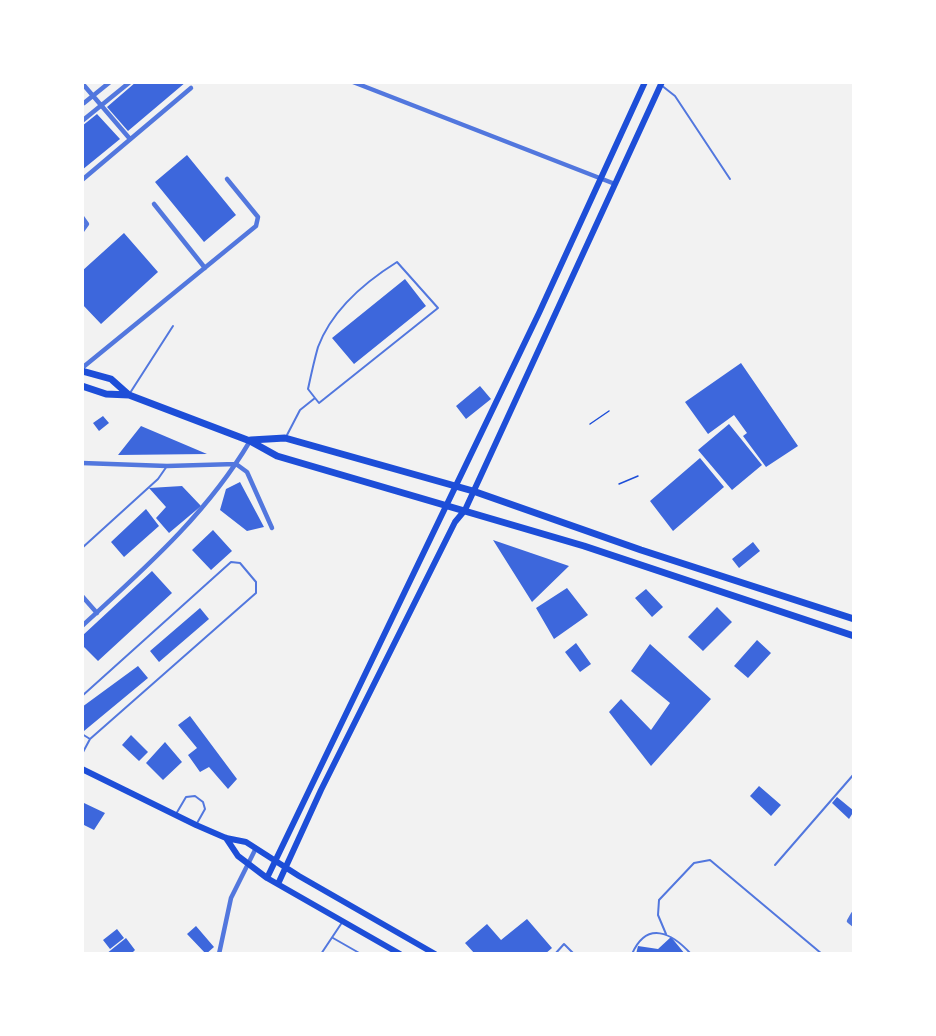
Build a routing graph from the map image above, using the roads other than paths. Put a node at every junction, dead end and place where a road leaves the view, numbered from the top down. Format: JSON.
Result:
{"nodes":[{"id":1,"x":110,"y":82,"type":"edge"},
{"id":2,"x":130,"y":82,"type":"edge"},
{"id":3,"x":353,"y":82,"type":"edge"},
{"id":4,"x":645,"y":82,"type":"edge"},
{"id":5,"x":82,"y":83,"type":"edge"},
{"id":6,"x":661,"y":83,"type":"edge"},
{"id":7,"x":191,"y":88,"type":"dead end"},
{"id":8,"x":94,"y":95,"type":"junction"},
{"id":9,"x":84,"y":104,"type":"edge"},
{"id":10,"x":102,"y":105,"type":"junction"},
{"id":11,"x":82,"y":121,"type":"edge"},
{"id":12,"x":130,"y":139,"type":"junction"},
{"id":13,"x":601,"y":178,"type":"junction"},
{"id":14,"x":227,"y":179,"type":"dead end"},
{"id":15,"x":730,"y":179,"type":"dead end"},
{"id":16,"x":82,"y":180,"type":"edge"},
{"id":17,"x":615,"y":184,"type":"junction"},
{"id":18,"x":154,"y":204,"type":"dead end"},
{"id":19,"x":82,"y":217,"type":"edge"},
{"id":20,"x":82,"y":231,"type":"edge"},
{"id":21,"x":205,"y":268,"type":"junction"},
{"id":22,"x":539,"y":313,"type":"junction"},
{"id":23,"x":553,"y":319,"type":"junction"},
{"id":24,"x":173,"y":326,"type":"dead end"},
{"id":25,"x":82,"y":370,"type":"edge"},
{"id":26,"x":82,"y":386,"type":"edge"},
{"id":27,"x":129,"y":395,"type":"junction"},
{"id":28,"x":315,"y":398,"type":"junction"},
{"id":29,"x":285,"y":438,"type":"junction"},
{"id":30,"x":250,"y":441,"type":"junction"},
{"id":31,"x":82,"y":463,"type":"edge"},
{"id":32,"x":236,"y":464,"type":"junction"},
{"id":33,"x":167,"y":466,"type":"junction"},
{"id":34,"x":455,"y":486,"type":"junction"},
{"id":35,"x":473,"y":491,"type":"junction"},
{"id":36,"x":446,"y":505,"type":"junction"},
{"id":37,"x":465,"y":510,"type":"junction"},
{"id":38,"x":272,"y":528,"type":"dead end"},
{"id":39,"x":82,"y":548,"type":"edge"},
{"id":40,"x":766,"y":590,"type":"junction"},
{"id":41,"x":82,"y":596,"type":"edge"},
{"id":42,"x":762,"y":606,"type":"junction"},
{"id":43,"x":97,"y":613,"type":"junction"},
{"id":44,"x":854,"y":618,"type":"edge"},
{"id":45,"x":82,"y":626,"type":"edge"},
{"id":46,"x":854,"y":636,"type":"edge"},
{"id":47,"x":82,"y":696,"type":"edge"},
{"id":48,"x":82,"y":734,"type":"edge"},
{"id":49,"x":90,"y":739,"type":"junction"},
{"id":50,"x":82,"y":754,"type":"edge"},
{"id":51,"x":82,"y":769,"type":"edge"},
{"id":52,"x":854,"y":774,"type":"edge"},
{"id":53,"x":176,"y":814,"type":"junction"},
{"id":54,"x":196,"y":825,"type":"junction"},
{"id":55,"x":226,"y":838,"type":"junction"},
{"id":56,"x":256,"y":848,"type":"junction"},
{"id":57,"x":274,"y":862,"type":"junction"},
{"id":58,"x":775,"y":865,"type":"dead end"},
{"id":59,"x":248,"y":866,"type":"junction"},
{"id":60,"x":285,"y":868,"type":"junction"},
{"id":61,"x":267,"y":878,"type":"junction"},
{"id":62,"x":278,"y":884,"type":"junction"},
{"id":63,"x":853,"y":914,"type":"edge"},
{"id":64,"x":343,"y":921,"type":"junction"},
{"id":65,"x":854,"y":925,"type":"edge"},
{"id":66,"x":666,"y":934,"type":"junction"},
{"id":67,"x":333,"y":938,"type":"junction"},
{"id":68,"x":219,"y":954,"type":"edge"},
{"id":69,"x":321,"y":954,"type":"edge"},
{"id":70,"x":361,"y":954,"type":"edge"},
{"id":71,"x":400,"y":954,"type":"edge"},
{"id":72,"x":435,"y":954,"type":"edge"},
{"id":73,"x":555,"y":954,"type":"edge"},
{"id":74,"x":574,"y":954,"type":"edge"},
{"id":75,"x":632,"y":954,"type":"edge"},
{"id":76,"x":691,"y":954,"type":"edge"},
{"id":77,"x":822,"y":954,"type":"edge"}],
"edges":[{"from":1,"to":8,"type":"street"},
{"from":2,"to":10,"type":"street"},
{"from":3,"to":13,"type":"street"},
{"from":4,"to":13,"type":"main road"},
{"from":5,"to":8,"type":"street"},
{"from":6,"to":15,"type":"lane"},
{"from":6,"to":17,"type":"main road"},
{"from":7,"to":12,"type":"street"},
{"from":8,"to":9,"type":"street"},
{"from":8,"to":10,"type":"street"},
{"from":10,"to":11,"type":"street"},
{"from":10,"to":12,"type":"street"},
{"from":12,"to":16,"type":"street"},
{"from":13,"to":17,"type":"street"},
{"from":13,"to":22,"type":"main road"},
{"from":14,"to":21,"type":"street"},
{"from":17,"to":23,"type":"main road"},
{"from":18,"to":21,"type":"street"},
{"from":19,"to":20,"type":"street"},
{"from":21,"to":25,"type":"street"},
{"from":22,"to":23,"type":"main road"},
{"from":22,"to":34,"type":"main road"},
{"from":23,"to":35,"type":"main road"},
{"from":24,"to":27,"type":"lane"},
{"from":25,"to":27,"type":"main road"},
{"from":26,"to":27,"type":"main road"},
{"from":27,"to":30,"type":"main road"},
{"from":28,"to":28,"type":"lane"},
{"from":28,"to":29,"type":"lane"},
{"from":29,"to":30,"type":"main road"},
{"from":29,"to":34,"type":"main road"},
{"from":30,"to":32,"type":"street"},
{"from":30,"to":36,"type":"main road"},
{"from":31,"to":33,"type":"street"},
{"from":32,"to":33,"type":"street"},
{"from":32,"to":38,"type":"street"},
{"from":32,"to":43,"type":"street"},
{"from":33,"to":39,"type":"lane"},
{"from":34,"to":35,"type":"main road"},
{"from":34,"to":36,"type":"main road"},
{"from":35,"to":37,"type":"main road"},
{"from":35,"to":40,"type":"main road"},
{"from":36,"to":37,"type":"main road"},
{"from":36,"to":57,"type":"main road"},
{"from":37,"to":42,"type":"main road"},
{"from":37,"to":60,"type":"main road"},
{"from":40,"to":42,"type":"main road"},
{"from":40,"to":44,"type":"main road"},
{"from":41,"to":43,"type":"street"},
{"from":42,"to":46,"type":"main road"},
{"from":43,"to":45,"type":"street"},
{"from":47,"to":49,"type":"lane"},
{"from":48,"to":49,"type":"lane"},
{"from":49,"to":50,"type":"lane"},
{"from":51,"to":53,"type":"main road"},
{"from":52,"to":58,"type":"lane"},
{"from":53,"to":54,"type":"main road"},
{"from":53,"to":54,"type":"lane"},
{"from":54,"to":55,"type":"main road"},
{"from":55,"to":56,"type":"main road"},
{"from":55,"to":59,"type":"main road"},
{"from":56,"to":57,"type":"main road"},
{"from":56,"to":59,"type":"street"},
{"from":57,"to":60,"type":"main road"},
{"from":57,"to":61,"type":"main road"},
{"from":59,"to":61,"type":"main road"},
{"from":59,"to":68,"type":"street"},
{"from":60,"to":62,"type":"main road"},
{"from":60,"to":72,"type":"main road"},
{"from":61,"to":62,"type":"main road"},
{"from":62,"to":64,"type":"main road"},
{"from":63,"to":65,"type":"street"},
{"from":64,"to":67,"type":"lane"},
{"from":64,"to":71,"type":"main road"},
{"from":66,"to":75,"type":"lane"},
{"from":66,"to":76,"type":"lane"},
{"from":66,"to":77,"type":"lane"},
{"from":67,"to":69,"type":"lane"},
{"from":67,"to":70,"type":"lane"},
{"from":73,"to":74,"type":"lane"}]}
